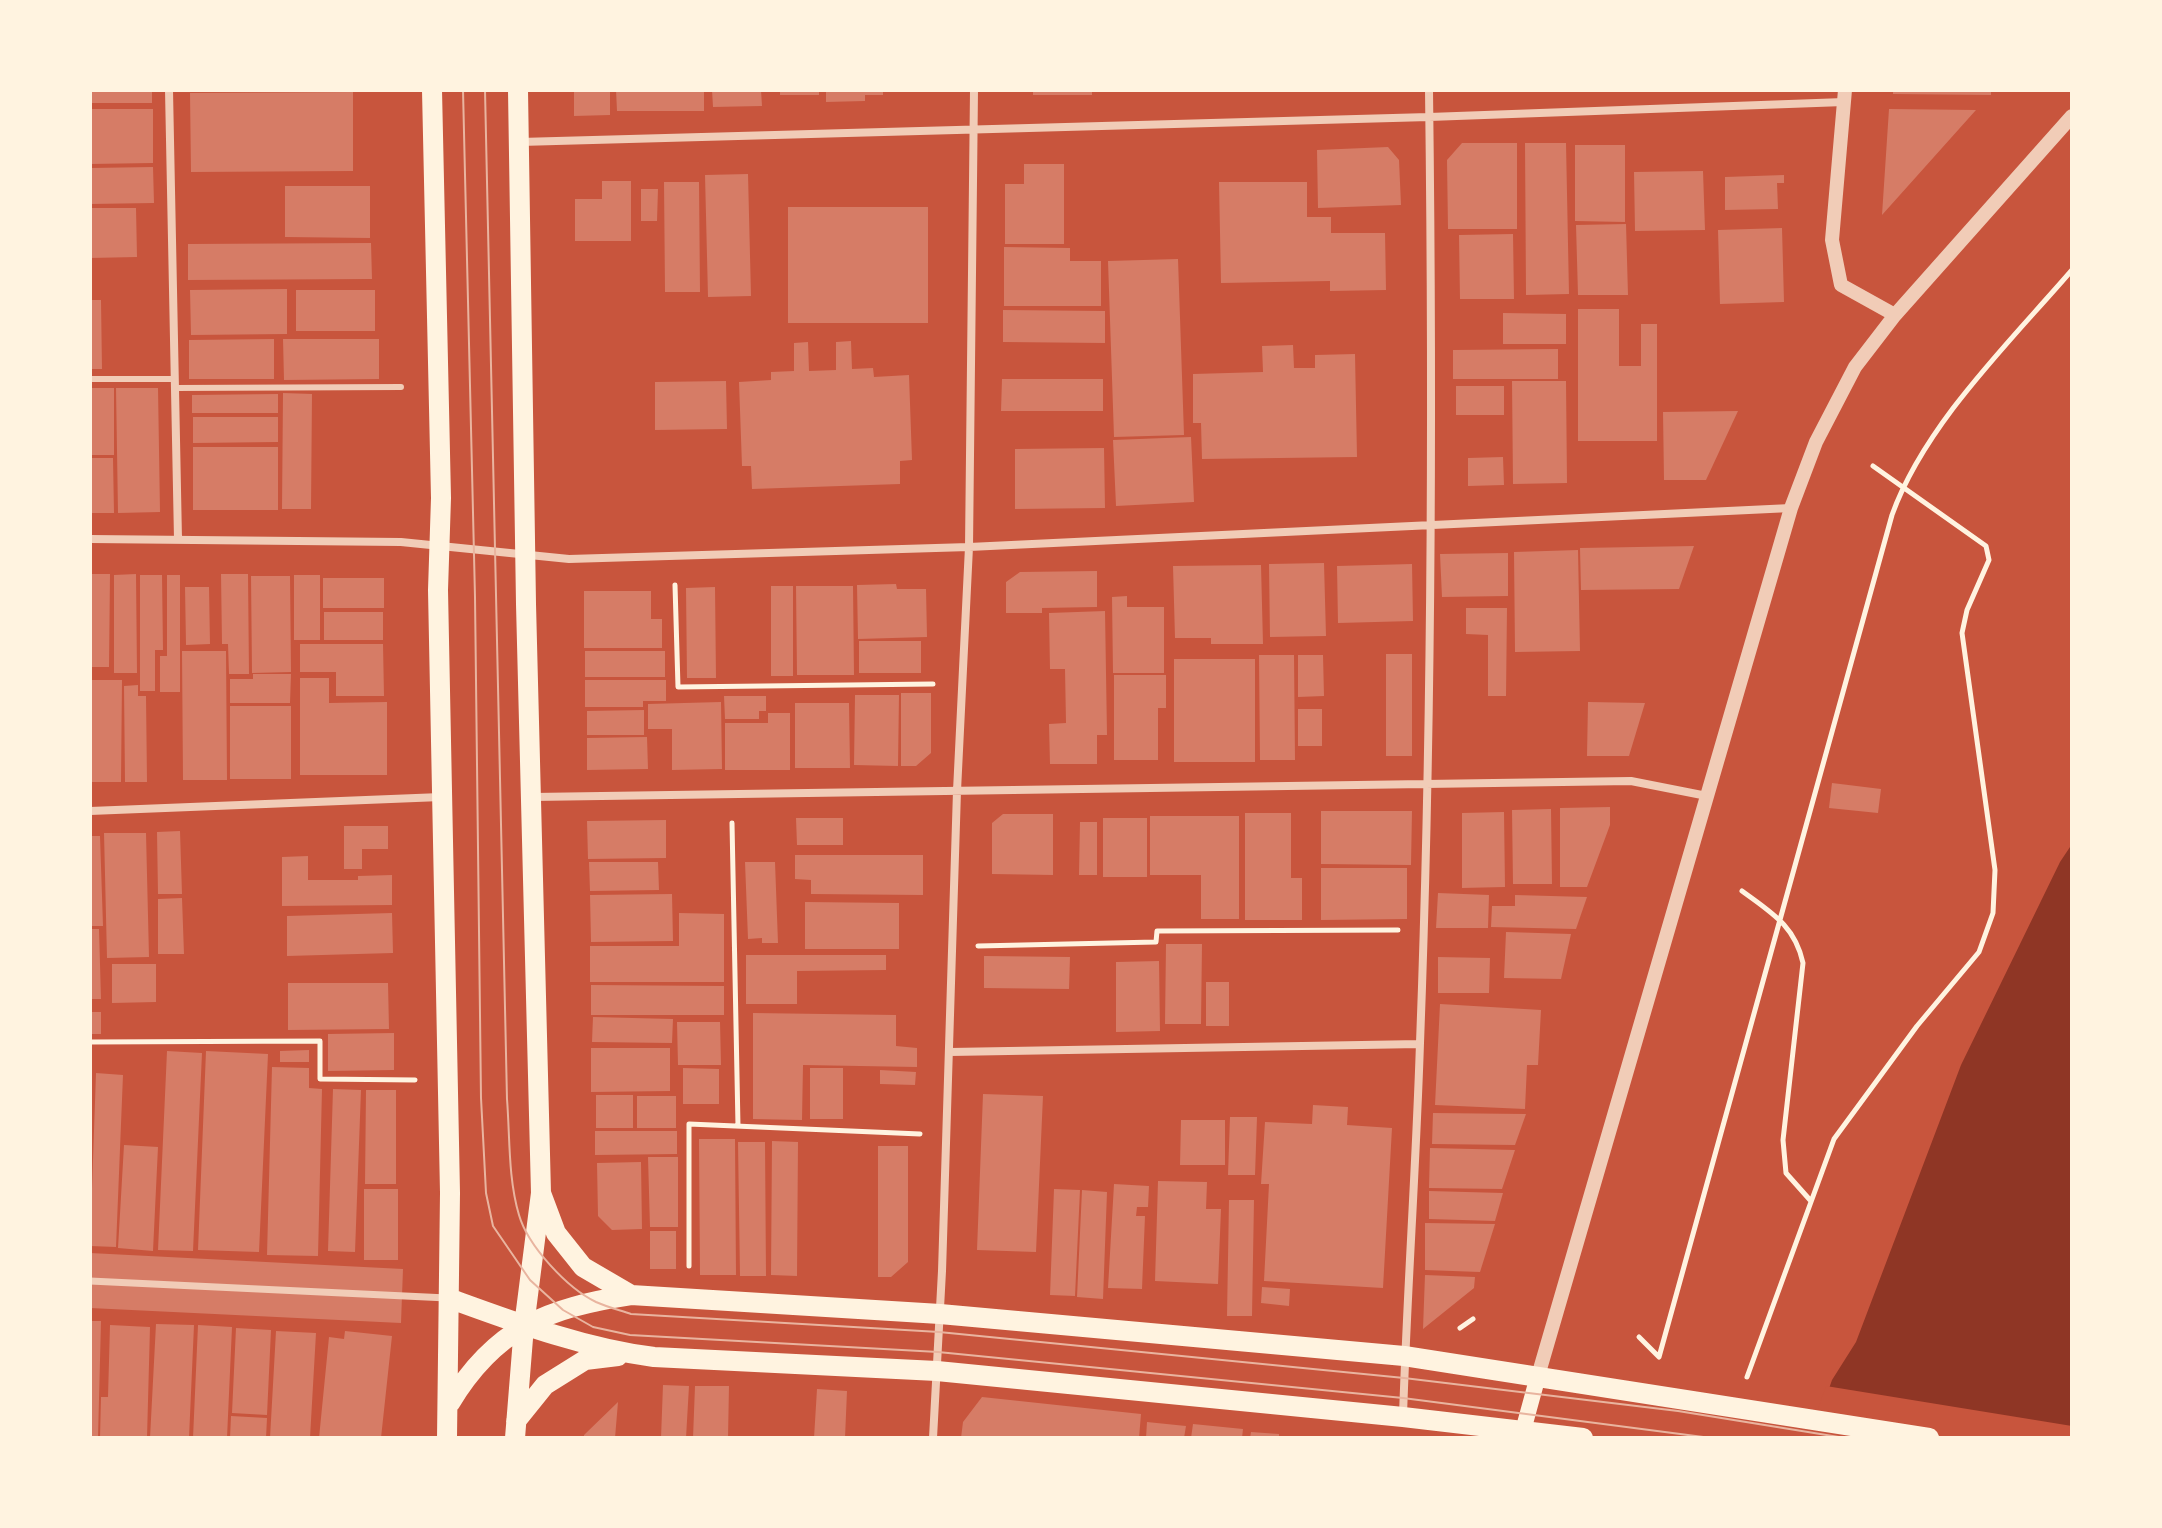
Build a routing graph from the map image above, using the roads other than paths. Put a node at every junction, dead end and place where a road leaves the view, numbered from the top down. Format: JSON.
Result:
{"nodes":[{"id":1,"x":169,"y":90,"type":"edge"},
{"id":2,"x":432,"y":90,"type":"edge"},
{"id":3,"x":518,"y":90,"type":"edge"},
{"id":4,"x":974,"y":90,"type":"edge"},
{"id":5,"x":1429,"y":90,"type":"edge"},
{"id":6,"x":1845,"y":96,"type":"edge"},
{"id":7,"x":2072,"y":116,"type":"edge"},
{"id":8,"x":1429,"y":117,"type":"junction"},
{"id":9,"x":974,"y":130,"type":"junction"},
{"id":10,"x":519,"y":142,"type":"junction"},
{"id":11,"x":1895,"y":315,"type":"junction"},
{"id":12,"x":90,"y":379,"type":"edge"},
{"id":13,"x":175,"y":383,"type":"junction"},
{"id":14,"x":401,"y":387,"type":"dead end"},
{"id":15,"x":1791,"y":508,"type":"junction"},
{"id":16,"x":1430,"y":524,"type":"junction"},
{"id":17,"x":90,"y":539,"type":"edge"},
{"id":18,"x":178,"y":539,"type":"junction"},
{"id":19,"x":439,"y":546,"type":"junction"},
{"id":20,"x":969,"y":547,"type":"junction"},
{"id":21,"x":525,"y":554,"type":"junction"},
{"id":22,"x":1427,"y":782,"type":"junction"},
{"id":23,"x":957,"y":791,"type":"junction"},
{"id":24,"x":1707,"y":796,"type":"junction"},
{"id":25,"x":444,"y":797,"type":"junction"},
{"id":26,"x":532,"y":797,"type":"junction"},
{"id":27,"x":90,"y":811,"type":"edge"},
{"id":28,"x":1420,"y":1044,"type":"junction"},
{"id":29,"x":950,"y":1052,"type":"junction"},
{"id":30,"x":541,"y":1193,"type":"junction"},
{"id":31,"x":90,"y":1281,"type":"edge"},
{"id":32,"x":631,"y":1295,"type":"junction"},
{"id":33,"x":451,"y":1299,"type":"junction"},
{"id":34,"x":940,"y":1314,"type":"junction"},
{"id":35,"x":524,"y":1326,"type":"junction"},
{"id":36,"x":630,"y":1354,"type":"junction"},
{"id":37,"x":1404,"y":1356,"type":"junction"},
{"id":38,"x":937,"y":1371,"type":"junction"},
{"id":39,"x":1538,"y":1376,"type":"junction"},
{"id":40,"x":448,"y":1407,"type":"junction"},
{"id":41,"x":1403,"y":1417,"type":"junction"},
{"id":42,"x":516,"y":1429,"type":"edge"},
{"id":43,"x":1522,"y":1434,"type":"edge"},
{"id":44,"x":447,"y":1438,"type":"edge"},
{"id":45,"x":933,"y":1438,"type":"edge"},
{"id":46,"x":1583,"y":1438,"type":"edge"},
{"id":47,"x":1929,"y":1438,"type":"edge"}],
"edges":[{"from":1,"to":13,"type":"street"},
{"from":2,"to":19,"type":"main road"},
{"from":3,"to":10,"type":"main road"},
{"from":4,"to":9,"type":"street"},
{"from":5,"to":8,"type":"street"},
{"from":6,"to":8,"type":"street"},
{"from":6,"to":11,"type":"street"},
{"from":7,"to":11,"type":"street"},
{"from":8,"to":9,"type":"street"},
{"from":8,"to":16,"type":"street"},
{"from":9,"to":10,"type":"street"},
{"from":9,"to":20,"type":"street"},
{"from":10,"to":21,"type":"main road"},
{"from":11,"to":15,"type":"street"},
{"from":12,"to":13,"type":"lane"},
{"from":13,"to":14,"type":"lane"},
{"from":13,"to":18,"type":"street"},
{"from":15,"to":16,"type":"street"},
{"from":15,"to":24,"type":"street"},
{"from":16,"to":20,"type":"street"},
{"from":16,"to":22,"type":"street"},
{"from":17,"to":18,"type":"street"},
{"from":18,"to":19,"type":"street"},
{"from":19,"to":21,"type":"street"},
{"from":19,"to":25,"type":"main road"},
{"from":20,"to":21,"type":"street"},
{"from":20,"to":23,"type":"street"},
{"from":21,"to":26,"type":"main road"},
{"from":22,"to":23,"type":"street"},
{"from":22,"to":24,"type":"street"},
{"from":22,"to":28,"type":"street"},
{"from":23,"to":26,"type":"street"},
{"from":23,"to":29,"type":"street"},
{"from":24,"to":39,"type":"street"},
{"from":25,"to":27,"type":"street"},
{"from":25,"to":33,"type":"main road"},
{"from":26,"to":30,"type":"main road"},
{"from":28,"to":29,"type":"street"},
{"from":28,"to":37,"type":"street"},
{"from":29,"to":34,"type":"street"},
{"from":30,"to":32,"type":"main road"},
{"from":30,"to":35,"type":"main road"},
{"from":31,"to":33,"type":"street"},
{"from":32,"to":34,"type":"main road"},
{"from":32,"to":35,"type":"main road"},
{"from":33,"to":35,"type":"main road"},
{"from":33,"to":40,"type":"main road"},
{"from":34,"to":37,"type":"main road"},
{"from":34,"to":38,"type":"street"},
{"from":35,"to":36,"type":"main road"},
{"from":35,"to":40,"type":"main road"},
{"from":35,"to":42,"type":"main road"},
{"from":36,"to":38,"type":"main road"},
{"from":36,"to":42,"type":"main road"},
{"from":37,"to":39,"type":"main road"},
{"from":37,"to":41,"type":"street"},
{"from":38,"to":41,"type":"main road"},
{"from":38,"to":45,"type":"street"},
{"from":39,"to":43,"type":"main road"},
{"from":39,"to":47,"type":"main road"},
{"from":40,"to":44,"type":"main road"},
{"from":41,"to":43,"type":"main road"},
{"from":43,"to":46,"type":"main road"}]}
